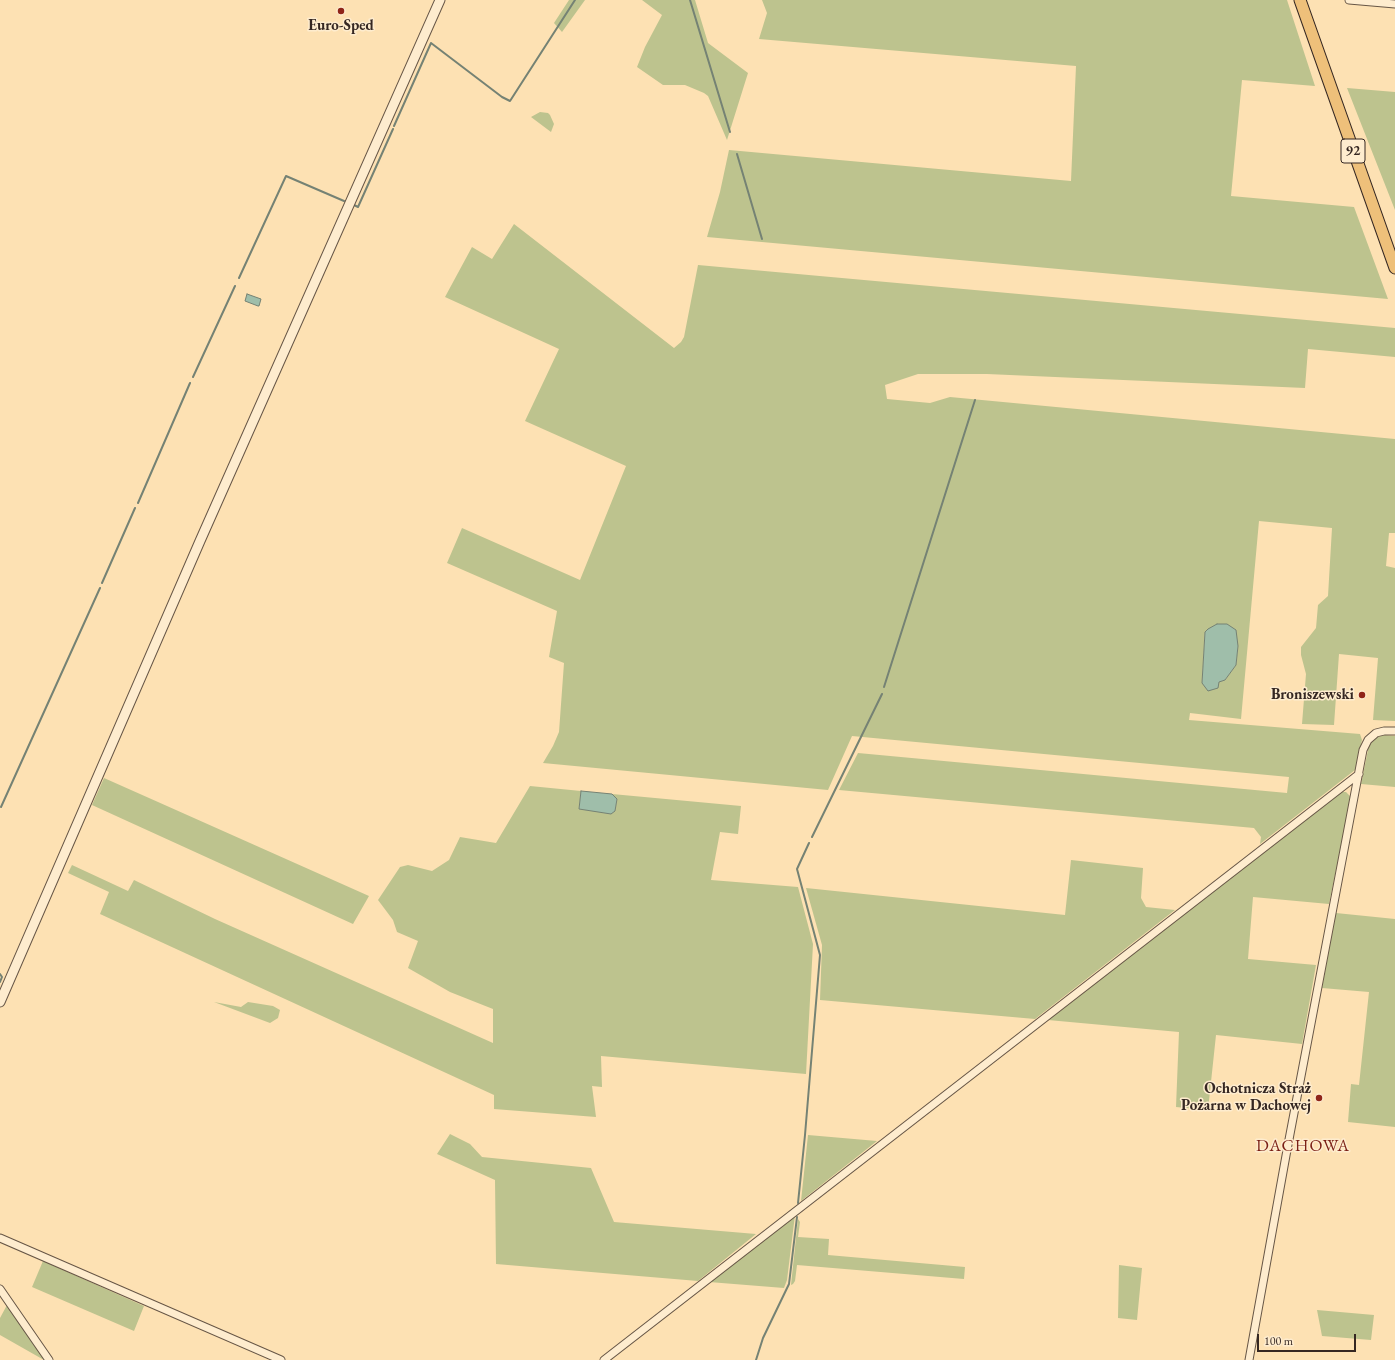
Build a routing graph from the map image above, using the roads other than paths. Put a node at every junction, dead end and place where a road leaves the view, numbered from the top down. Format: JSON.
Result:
{"nodes":[{"id":1,"x":440,"y":0,"type":"edge"},
{"id":2,"x":1300,"y":0,"type":"edge"},
{"id":3,"x":1349,"y":0,"type":"edge"},
{"id":4,"x":1395,"y":4,"type":"edge"},
{"id":5,"x":1395,"y":268,"type":"edge"},
{"id":6,"x":1395,"y":731,"type":"edge"},
{"id":7,"x":1359,"y":774,"type":"junction"},
{"id":8,"x":0,"y":1002,"type":"edge"},
{"id":9,"x":0,"y":1238,"type":"edge"},
{"id":10,"x":0,"y":1289,"type":"edge"},
{"id":11,"x":48,"y":1360,"type":"edge"},
{"id":12,"x":281,"y":1360,"type":"edge"},
{"id":13,"x":604,"y":1360,"type":"edge"},
{"id":14,"x":1250,"y":1360,"type":"edge"}],
"edges":[{"from":1,"to":8,"type":"street"},
{"from":2,"to":5,"type":"main road","number":"92"},
{"from":3,"to":4,"type":"street"},
{"from":6,"to":7,"type":"street"},
{"from":7,"to":13,"type":"street"},
{"from":7,"to":14,"type":"street"},
{"from":9,"to":12,"type":"street"},
{"from":10,"to":11,"type":"street"}]}
